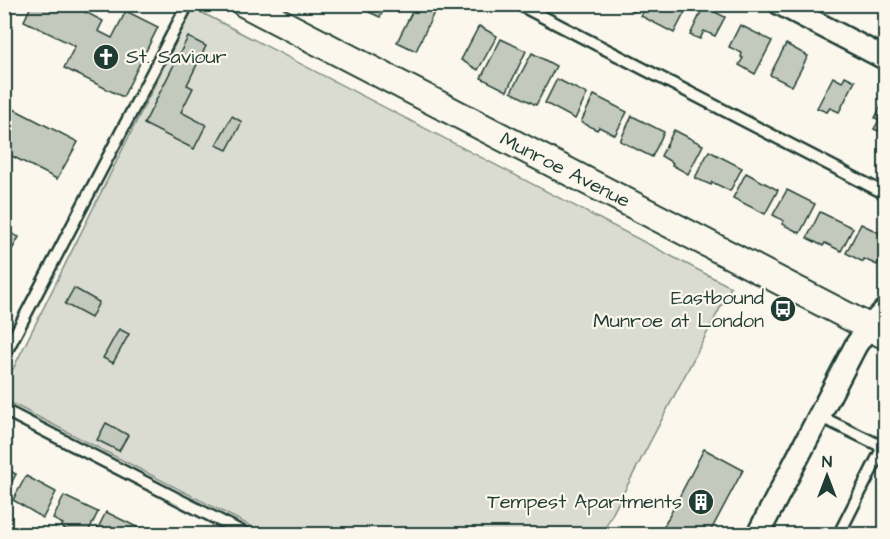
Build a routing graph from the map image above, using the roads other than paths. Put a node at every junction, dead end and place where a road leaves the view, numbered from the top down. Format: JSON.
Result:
{"nodes":[{"id":1,"x":188,"y":4,"type":"edge"},
{"id":2,"x":245,"y":4,"type":"edge"},
{"id":3,"x":518,"y":4,"type":"edge"},
{"id":4,"x":780,"y":4,"type":"edge"},
{"id":5,"x":885,"y":59,"type":"edge"},
{"id":6,"x":885,"y":194,"type":"edge"},
{"id":7,"x":880,"y":324,"type":"edge"},
{"id":8,"x":4,"y":356,"type":"edge"},
{"id":9,"x":4,"y":410,"type":"edge"},
{"id":10,"x":819,"y":416,"type":"junction"},
{"id":11,"x":884,"y":445,"type":"edge"},
{"id":12,"x":246,"y":534,"type":"edge"},
{"id":13,"x":758,"y":534,"type":"edge"},
{"id":14,"x":838,"y":534,"type":"edge"}],
"edges":[{"from":1,"to":8,"type":"lane"},
{"from":2,"to":7,"type":"street","name":"Munroe Avenue"},
{"from":3,"to":6,"type":"lane"},
{"from":4,"to":5,"type":"street"},
{"from":7,"to":10,"type":"street"},
{"from":9,"to":12,"type":"lane"},
{"from":10,"to":11,"type":"lane"},
{"from":10,"to":13,"type":"street"},
{"from":11,"to":14,"type":"lane"}]}
